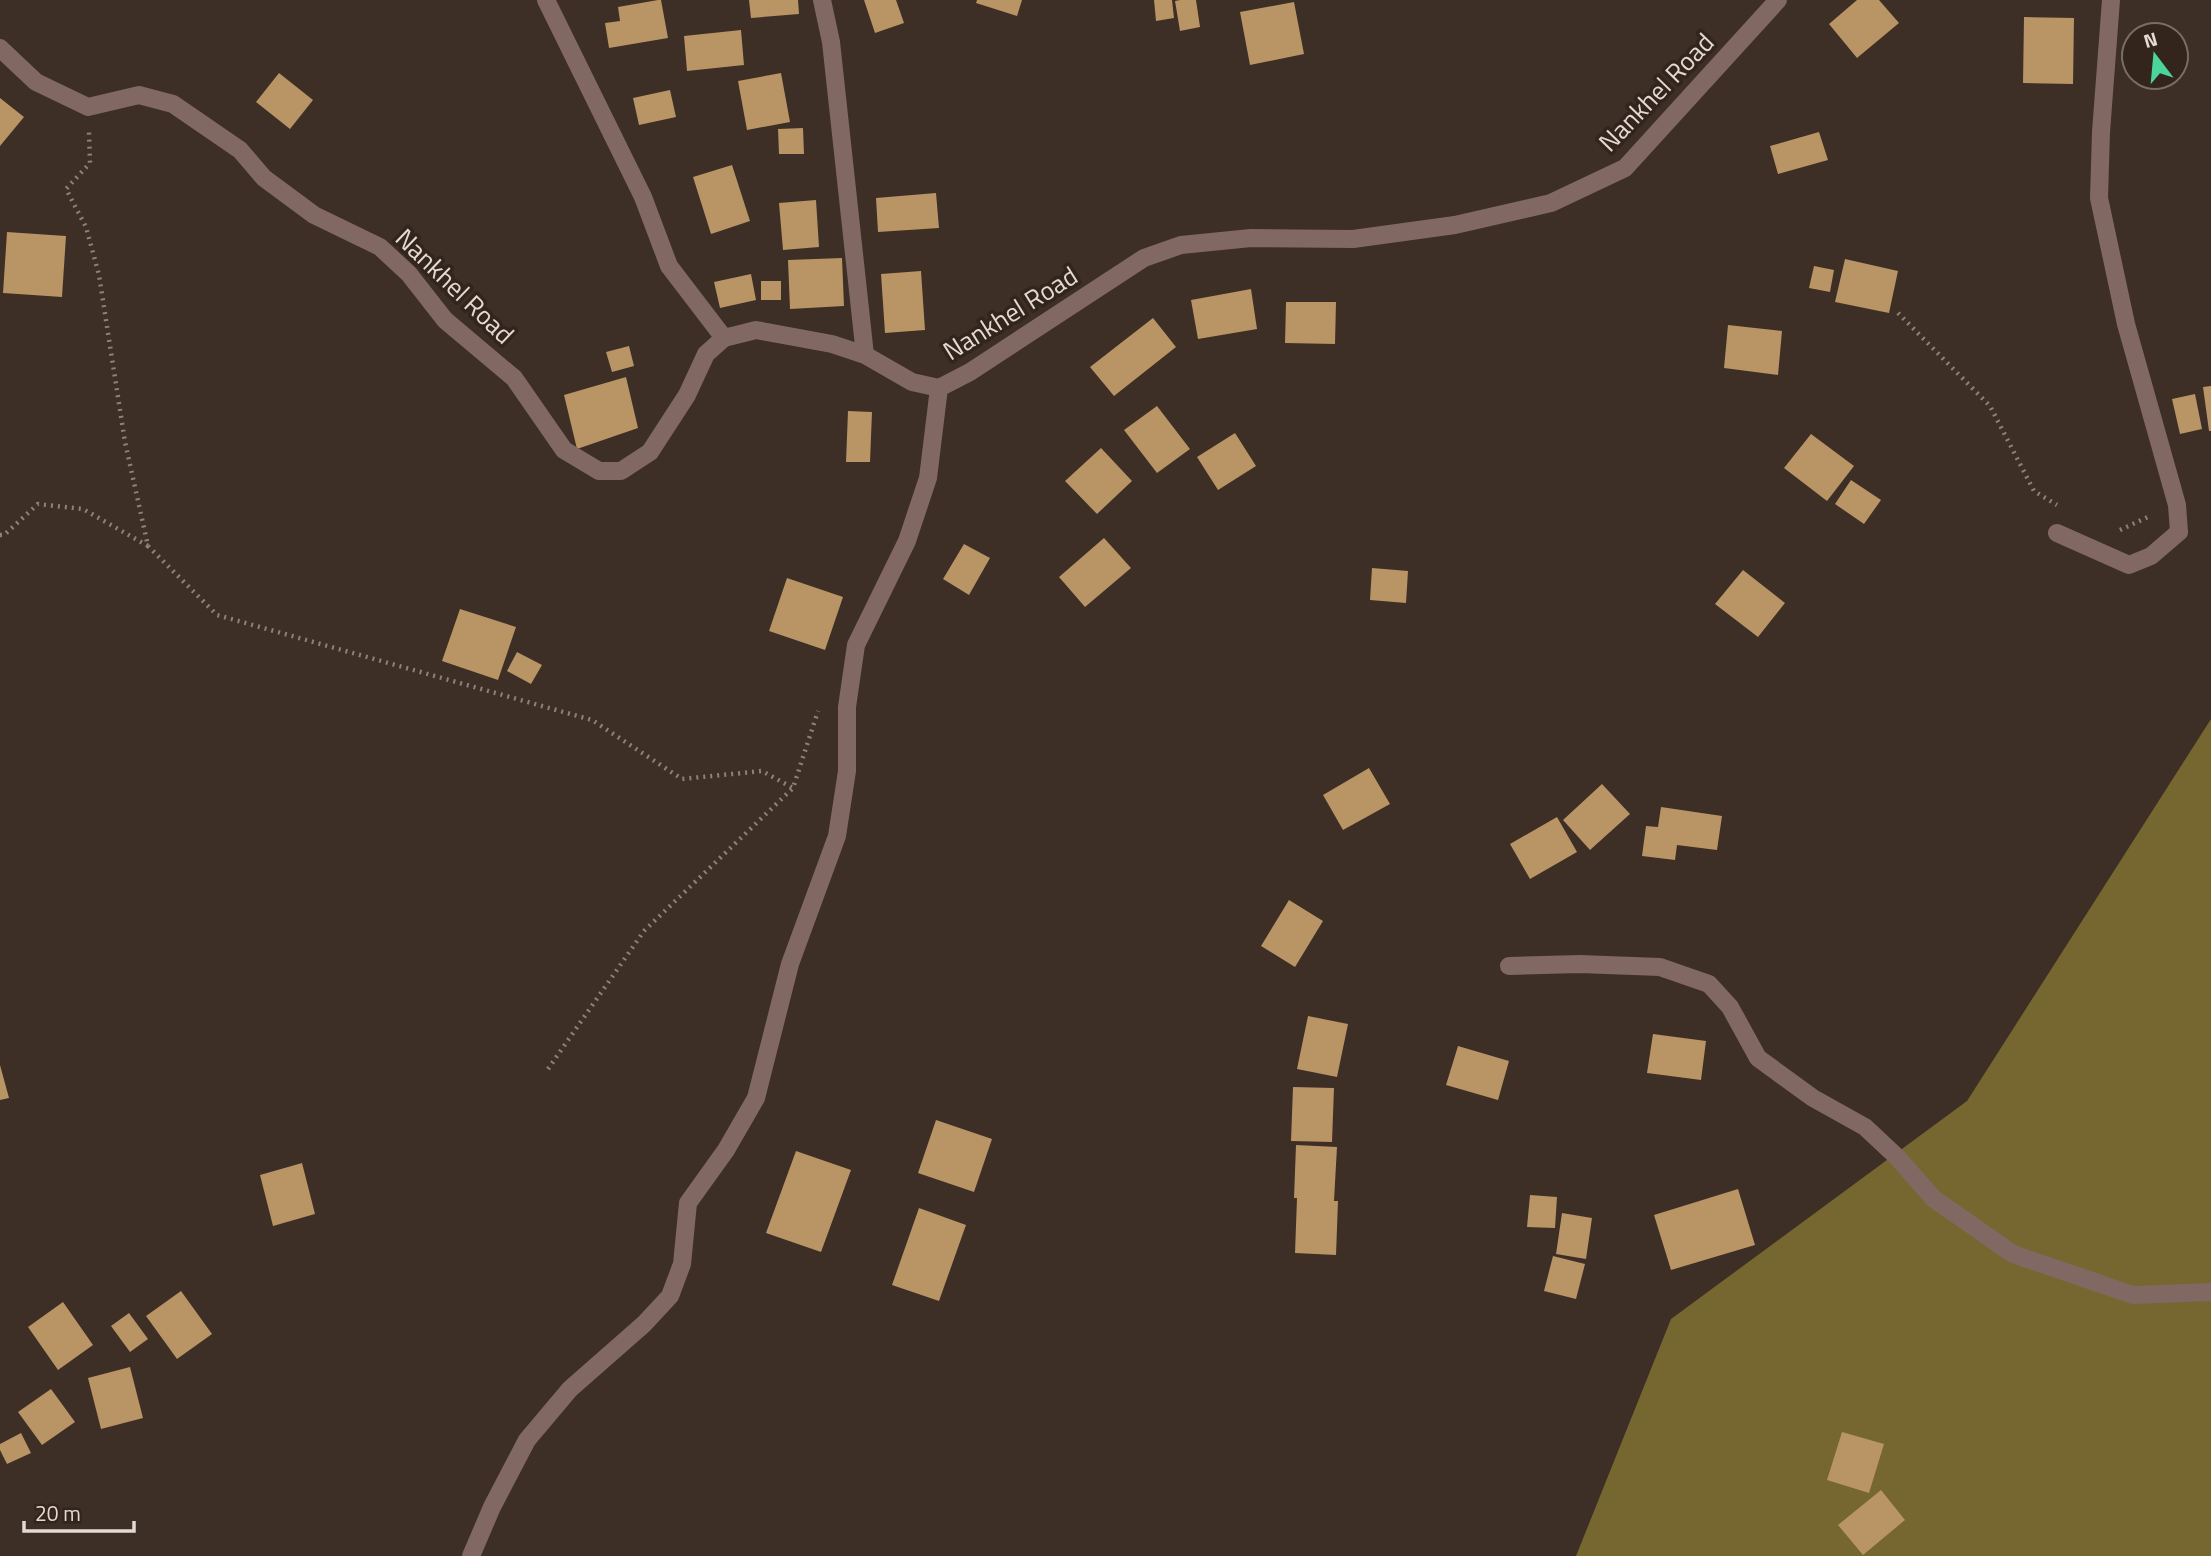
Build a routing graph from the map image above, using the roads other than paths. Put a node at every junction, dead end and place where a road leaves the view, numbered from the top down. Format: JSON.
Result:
{"nodes":[{"id":1,"x":546,"y":0,"type":"edge"},
{"id":2,"x":821,"y":0,"type":"edge"},
{"id":3,"x":1779,"y":0,"type":"edge"},
{"id":4,"x":2111,"y":0,"type":"edge"},
{"id":5,"x":0,"y":48,"type":"edge"},
{"id":6,"x":724,"y":338,"type":"junction"},
{"id":7,"x":865,"y":355,"type":"junction"},
{"id":8,"x":939,"y":388,"type":"junction"},
{"id":9,"x":2057,"y":533,"type":"dead end"},
{"id":10,"x":1509,"y":966,"type":"dead end"},
{"id":11,"x":2211,"y":1292,"type":"edge"},
{"id":12,"x":471,"y":1556,"type":"edge"}],
"edges":[{"from":1,"to":6,"type":"street"},
{"from":2,"to":7,"type":"street"},
{"from":3,"to":8,"type":"street","name":"Nankhel Road"},
{"from":4,"to":9,"type":"street"},
{"from":5,"to":6,"type":"street","name":"Nankhel Road"},
{"from":6,"to":7,"type":"street","name":"Nankhel Road"},
{"from":7,"to":8,"type":"street","name":"Nankhel Road"},
{"from":8,"to":12,"type":"street"},
{"from":10,"to":11,"type":"street"}]}
